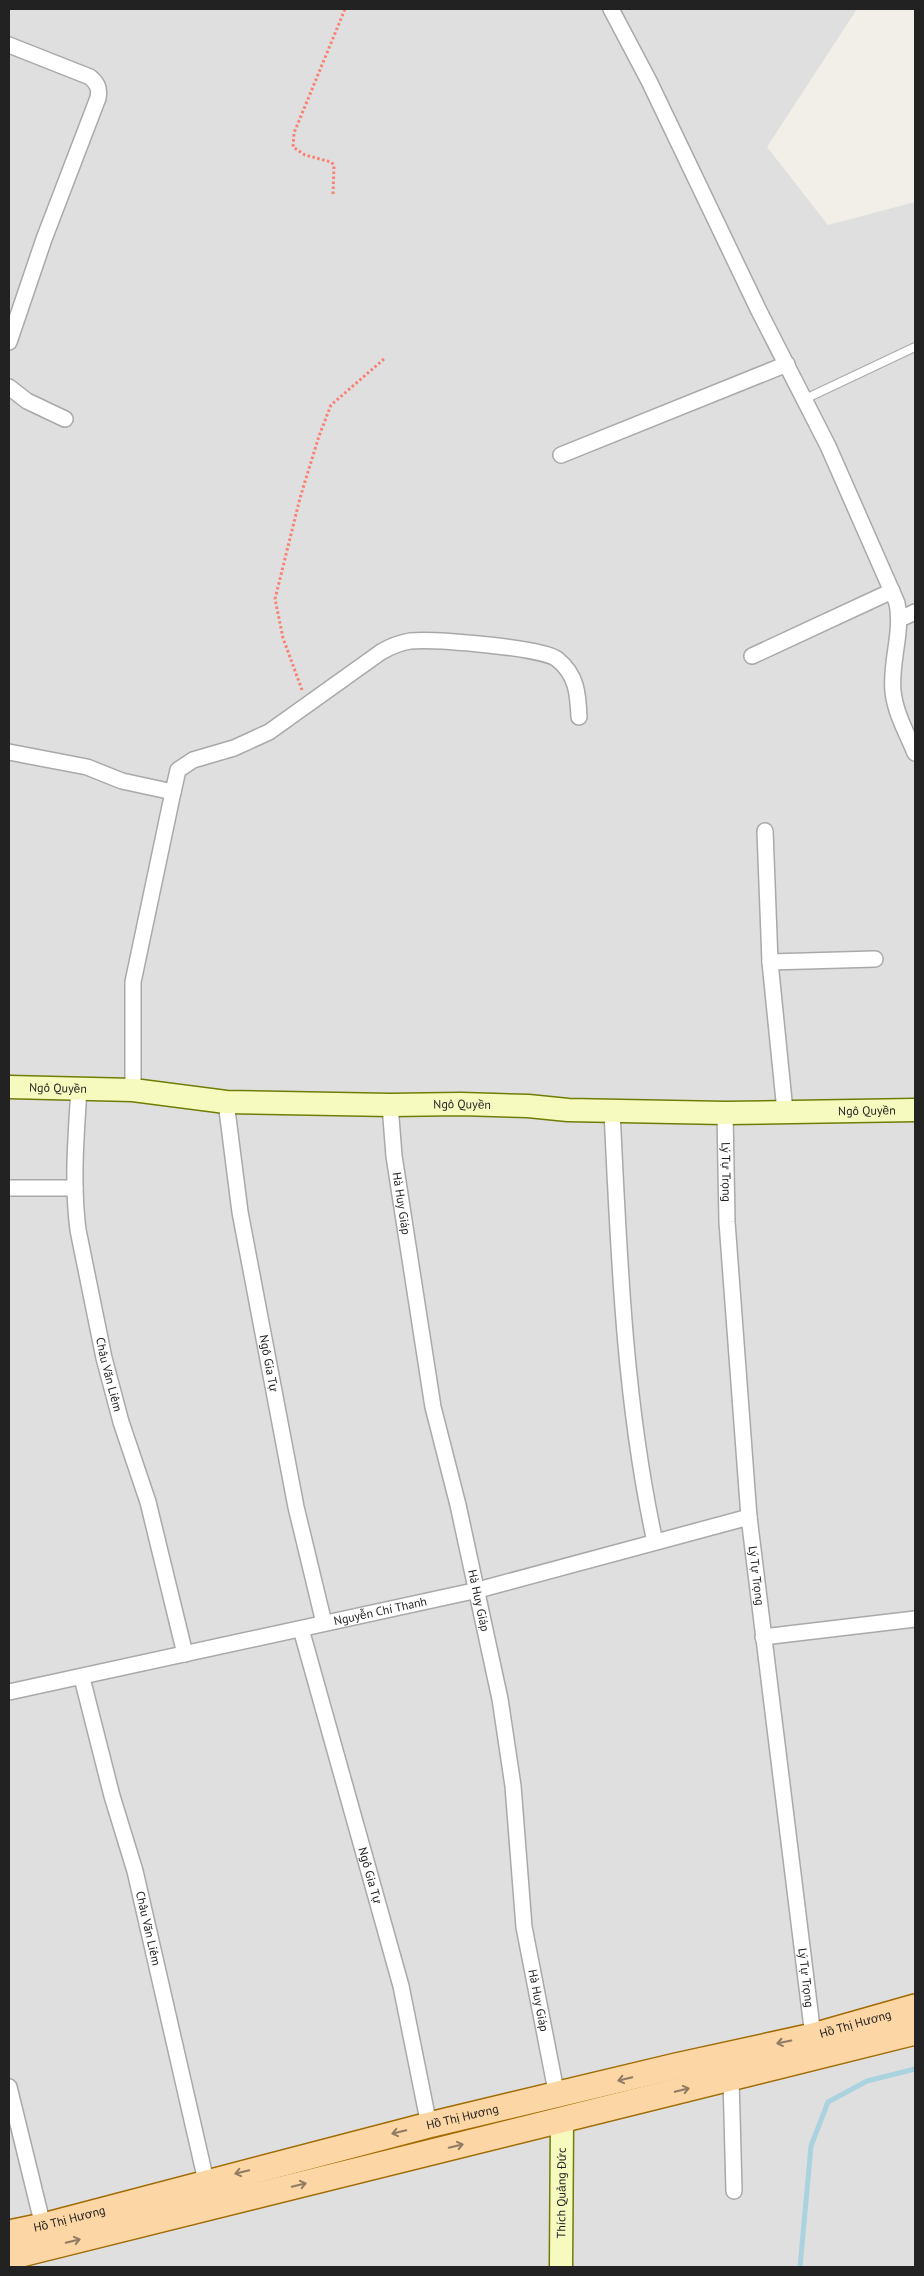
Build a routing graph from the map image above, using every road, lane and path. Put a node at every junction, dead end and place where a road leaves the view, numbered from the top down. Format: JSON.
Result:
{"nodes":[{"id":1,"x":345,"y":9,"type":"edge"},
{"id":2,"x":611,"y":9,"type":"edge"},
{"id":3,"x":9,"y":45,"type":"edge"},
{"id":4,"x":333,"y":194,"type":"dead end"},
{"id":5,"x":9,"y":342,"type":"edge"},
{"id":6,"x":915,"y":347,"type":"edge"},
{"id":7,"x":384,"y":359,"type":"dead end"},
{"id":8,"x":787,"y":364,"type":"junction"},
{"id":9,"x":9,"y":387,"type":"edge"},
{"id":10,"x":805,"y":399,"type":"junction"},
{"id":11,"x":65,"y":419,"type":"dead end"},
{"id":12,"x":561,"y":455,"type":"dead end"},
{"id":13,"x":892,"y":591,"type":"junction"},
{"id":14,"x":915,"y":612,"type":"edge"},
{"id":15,"x":900,"y":619,"type":"junction"},
{"id":16,"x":752,"y":656,"type":"dead end"},
{"id":17,"x":307,"y":707,"type":"junction"},
{"id":18,"x":579,"y":717,"type":"dead end"},
{"id":19,"x":914,"y":745,"type":"edge"},
{"id":20,"x":9,"y":752,"type":"edge"},
{"id":21,"x":173,"y":792,"type":"junction"},
{"id":22,"x":765,"y":831,"type":"dead end"},
{"id":23,"x":875,"y":959,"type":"dead end"},
{"id":24,"x":770,"y":962,"type":"junction"},
{"id":25,"x":9,"y":1086,"type":"edge"},
{"id":26,"x":79,"y":1089,"type":"junction"},
{"id":27,"x":133,"y":1090,"type":"junction"},
{"id":28,"x":226,"y":1102,"type":"junction"},
{"id":29,"x":390,"y":1106,"type":"junction"},
{"id":30,"x":915,"y":1110,"type":"edge"},
{"id":31,"x":612,"y":1111,"type":"junction"},
{"id":32,"x":785,"y":1111,"type":"junction"},
{"id":33,"x":725,"y":1113,"type":"junction"},
{"id":34,"x":9,"y":1188,"type":"edge"},
{"id":35,"x":75,"y":1188,"type":"junction"},
{"id":36,"x":748,"y":1517,"type":"junction"},
{"id":37,"x":656,"y":1542,"type":"junction"},
{"id":38,"x":478,"y":1590,"type":"junction"},
{"id":39,"x":915,"y":1619,"type":"edge"},
{"id":40,"x":324,"y":1623,"type":"junction"},
{"id":41,"x":301,"y":1629,"type":"junction"},
{"id":42,"x":763,"y":1637,"type":"junction"},
{"id":43,"x":185,"y":1654,"type":"junction"},
{"id":44,"x":82,"y":1678,"type":"junction"},
{"id":45,"x":9,"y":1692,"type":"edge"},
{"id":46,"x":915,"y":2007,"type":"edge"},
{"id":47,"x":915,"y":2032,"type":"edge"},
{"id":48,"x":813,"y":2036,"type":"junction"},
{"id":49,"x":731,"y":2078,"type":"junction"},
{"id":50,"x":9,"y":2087,"type":"edge"},
{"id":51,"x":557,"y":2096,"type":"junction"},
{"id":52,"x":562,"y":2120,"type":"junction"},
{"id":53,"x":429,"y":2125,"type":"junction"},
{"id":54,"x":206,"y":2181,"type":"junction"},
{"id":55,"x":734,"y":2191,"type":"dead end"},
{"id":56,"x":9,"y":2233,"type":"edge"},
{"id":57,"x":45,"y":2236,"type":"junction"},
{"id":58,"x":9,"y":2257,"type":"edge"},
{"id":59,"x":561,"y":2267,"type":"edge"}],
"edges":[{"from":1,"to":4,"type":"path"},
{"from":2,"to":8,"type":"street"},
{"from":3,"to":5,"type":"street"},
{"from":6,"to":10,"type":"lane"},
{"from":7,"to":17,"type":"path"},
{"from":8,"to":10,"type":"street"},
{"from":8,"to":12,"type":"street"},
{"from":9,"to":11,"type":"street"},
{"from":10,"to":13,"type":"street"},
{"from":13,"to":15,"type":"street"},
{"from":13,"to":16,"type":"street"},
{"from":14,"to":15,"type":"street"},
{"from":15,"to":19,"type":"street"},
{"from":17,"to":18,"type":"street"},
{"from":17,"to":21,"type":"street"},
{"from":20,"to":21,"type":"street"},
{"from":21,"to":27,"type":"street"},
{"from":22,"to":24,"type":"street"},
{"from":23,"to":24,"type":"street"},
{"from":24,"to":32,"type":"street"},
{"from":25,"to":26,"type":"street","name":"Ngô Quyền"},
{"from":26,"to":27,"type":"street","name":"Ngô Quyền"},
{"from":26,"to":35,"type":"street","name":"Châu Văn Liêm"},
{"from":27,"to":28,"type":"street","name":"Ngô Quyền"},
{"from":28,"to":29,"type":"street","name":"Ngô Quyền"},
{"from":28,"to":40,"type":"street","name":"Ngô Gia Tự"},
{"from":29,"to":31,"type":"street","name":"Ngô Quyền"},
{"from":29,"to":38,"type":"street","name":"Hà Huy Giáp"},
{"from":30,"to":32,"type":"street","name":"Ngô Quyền"},
{"from":31,"to":33,"type":"street","name":"Ngô Quyền"},
{"from":31,"to":37,"type":"street"},
{"from":32,"to":33,"type":"street","name":"Ngô Quyền"},
{"from":33,"to":36,"type":"street","name":"Lý Tự Trọng"},
{"from":34,"to":35,"type":"street"},
{"from":35,"to":43,"type":"street","name":"Châu Văn Liêm"},
{"from":36,"to":37,"type":"street","name":"Nguyễn Chí Thanh"},
{"from":36,"to":42,"type":"street","name":"Lý Tự Trọng"},
{"from":37,"to":38,"type":"street","name":"Nguyễn Chí Thanh"},
{"from":38,"to":40,"type":"street","name":"Nguyễn Chí Thanh"},
{"from":38,"to":51,"type":"street","name":"Hà Huy Giáp"},
{"from":39,"to":42,"type":"street"},
{"from":40,"to":41,"type":"street","name":"Nguyễn Chí Thanh"},
{"from":41,"to":43,"type":"street","name":"Nguyễn Chí Thanh"},
{"from":41,"to":53,"type":"street","name":"Ngô Gia Tự"},
{"from":42,"to":48,"type":"street","name":"Lý Tự Trọng"},
{"from":43,"to":44,"type":"street","name":"Nguyễn Chí Thanh"},
{"from":44,"to":45,"type":"street","name":"Nguyễn Chí Thanh"},
{"from":44,"to":54,"type":"street","name":"Châu Văn Liêm"},
{"from":46,"to":48,"type":"main road","name":"Hồ Thị Hương"},
{"from":47,"to":49,"type":"main road","name":"Hồ Thị Hương"},
{"from":48,"to":51,"type":"main road","name":"Hồ Thị Hương","one_way":true},
{"from":52,"to":49,"type":"main road","name":"Hồ Thị Hương","one_way":true},
{"from":49,"to":55,"type":"street"},
{"from":50,"to":57,"type":"street"},
{"from":51,"to":52,"type":"main road"},
{"from":51,"to":53,"type":"main road","name":"Hồ Thị Hương"},
{"from":57,"to":52,"type":"main road","name":"Hồ Thị Hương","one_way":true},
{"from":52,"to":59,"type":"street","name":"Thích Quảng Đức"},
{"from":53,"to":54,"type":"main road","name":"Hồ Thị Hương","one_way":true},
{"from":54,"to":57,"type":"main road","name":"Hồ Thị Hương"},
{"from":56,"to":57,"type":"main road","name":"Hồ Thị Hương"},
{"from":57,"to":58,"type":"main road","name":"Hồ Thị Hương"}]}
